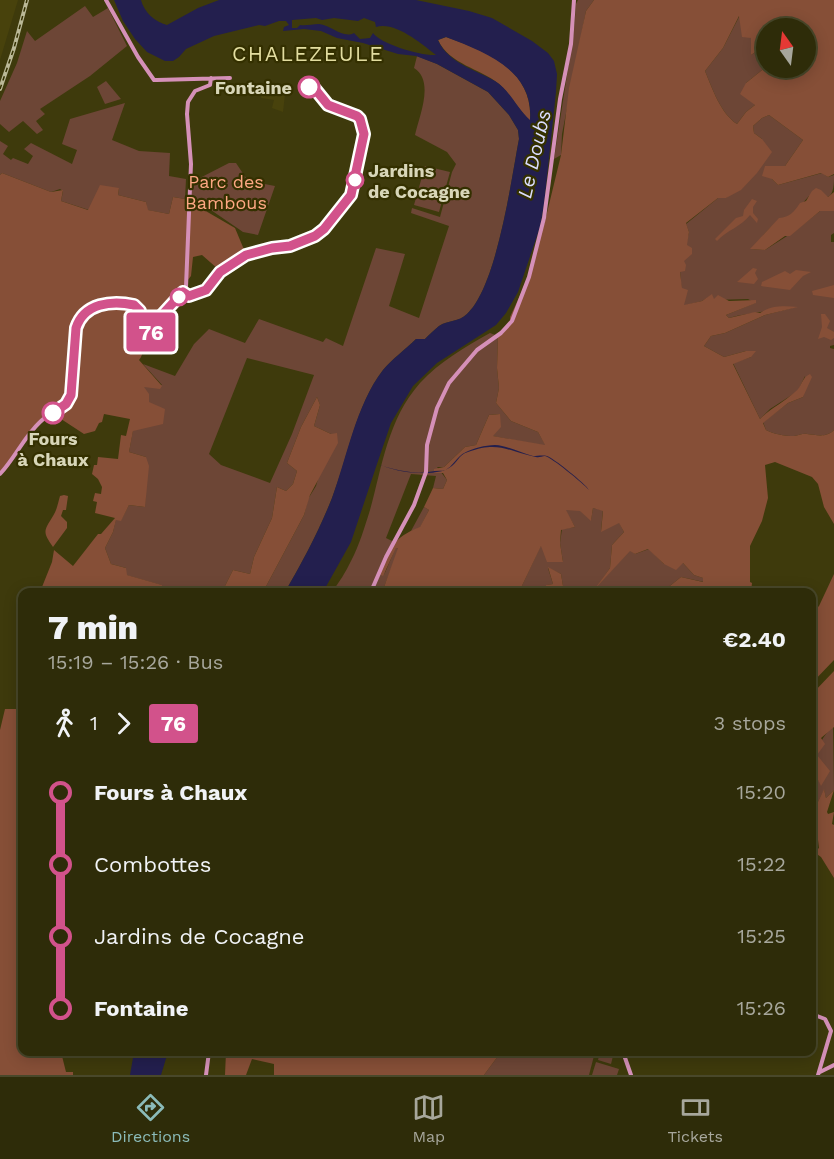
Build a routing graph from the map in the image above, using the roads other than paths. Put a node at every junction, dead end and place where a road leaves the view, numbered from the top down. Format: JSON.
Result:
{"nodes":[{"id":1,"x":106,"y":0,"type":"edge"},
{"id":2,"x":574,"y":0,"type":"edge"},
{"id":3,"x":211,"y":78,"type":"junction"},
{"id":4,"x":231,"y":78,"type":"dead end"},
{"id":5,"x":0,"y":474,"type":"edge"},
{"id":6,"x":372,"y":588,"type":"edge"},
{"id":7,"x":816,"y":1016,"type":"edge"},
{"id":8,"x":832,"y":1028,"type":"edge"},
{"id":9,"x":208,"y":1056,"type":"edge"},
{"id":10,"x":624,"y":1056,"type":"edge"},
{"id":11,"x":822,"y":1062,"type":"junction"},
{"id":12,"x":833,"y":1065,"type":"edge"},
{"id":13,"x":818,"y":1074,"type":"edge"},
{"id":14,"x":206,"y":1075,"type":"edge"},
{"id":15,"x":631,"y":1075,"type":"edge"}],
"edges":[{"from":1,"to":3,"type":"street"},
{"from":2,"to":6,"type":"street"},
{"from":3,"to":4,"type":"street"},
{"from":3,"to":5,"type":"street"},
{"from":7,"to":8,"type":"street"},
{"from":8,"to":11,"type":"street"},
{"from":9,"to":14,"type":"street"},
{"from":10,"to":15,"type":"street"},
{"from":11,"to":12,"type":"street"},
{"from":11,"to":13,"type":"street"},
{"from":12,"to":13,"type":"street"}]}
